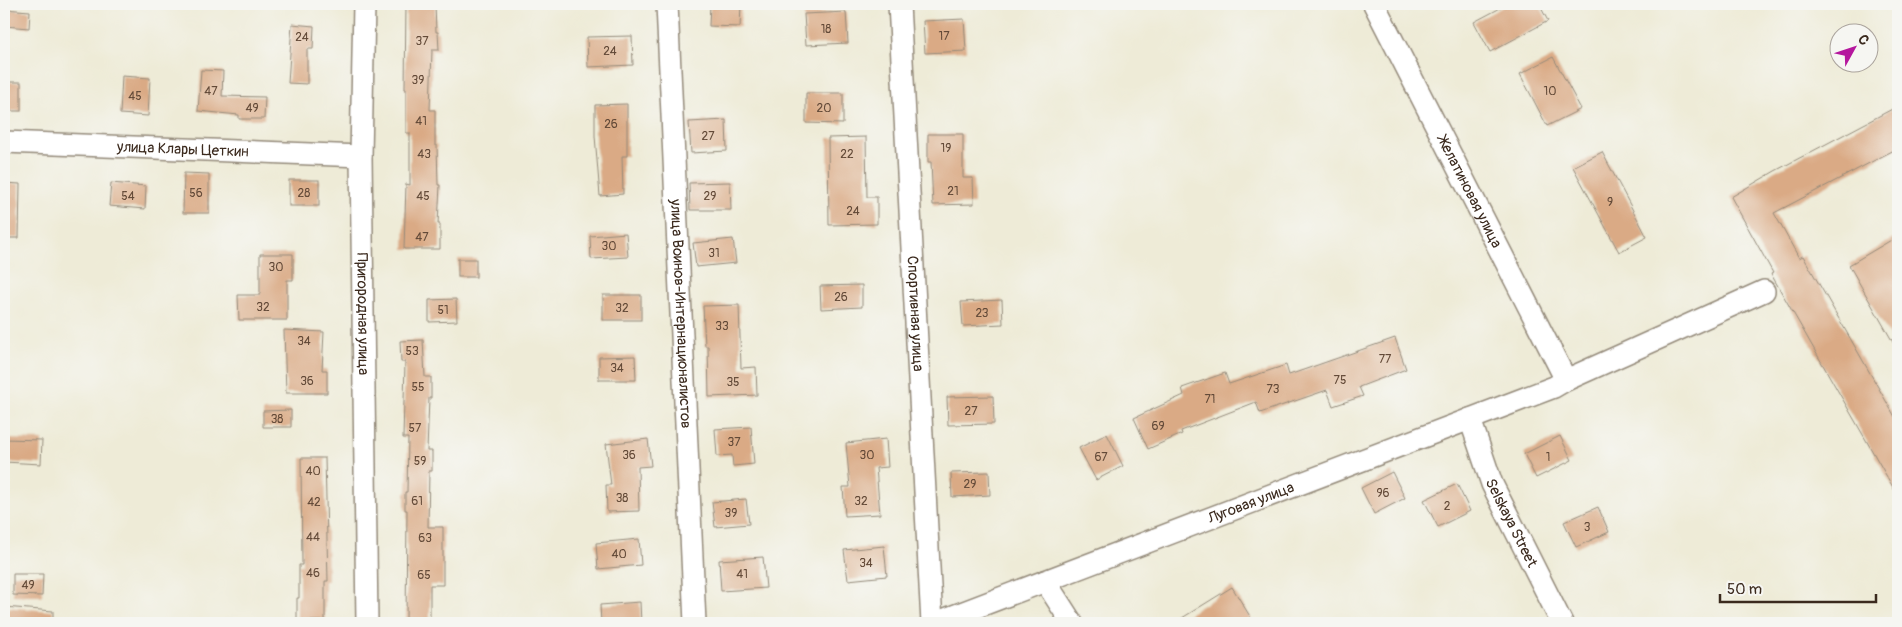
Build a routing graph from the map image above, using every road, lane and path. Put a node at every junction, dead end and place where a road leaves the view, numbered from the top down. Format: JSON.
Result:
{"nodes":[{"id":1,"x":364,"y":4,"type":"edge"},
{"id":2,"x":667,"y":4,"type":"edge"},
{"id":3,"x":899,"y":4,"type":"edge"},
{"id":4,"x":1374,"y":4,"type":"edge"},
{"id":5,"x":4,"y":142,"type":"edge"},
{"id":6,"x":362,"y":156,"type":"junction"},
{"id":7,"x":1764,"y":291,"type":"dead end"},
{"id":8,"x":1566,"y":380,"type":"junction"},
{"id":9,"x":1470,"y":419,"type":"junction"},
{"id":10,"x":1044,"y":581,"type":"junction"},
{"id":11,"x":367,"y":623,"type":"edge"},
{"id":12,"x":696,"y":623,"type":"edge"},
{"id":13,"x":934,"y":623,"type":"edge"},
{"id":14,"x":1072,"y":623,"type":"edge"},
{"id":15,"x":1562,"y":623,"type":"edge"}],
"edges":[{"from":1,"to":6,"type":"street","name":"Пригородная улица"},
{"from":2,"to":12,"type":"street","name":"улица Воинов-Интернационалистов"},
{"from":3,"to":13,"type":"street","name":"Спортивная улица"},
{"from":4,"to":8,"type":"street","name":"Желатиновая улица"},
{"from":5,"to":6,"type":"street","name":"улица Клары Цеткин"},
{"from":6,"to":11,"type":"street","name":"Пригородная улица"},
{"from":7,"to":8,"type":"street","name":"Луговая улица"},
{"from":8,"to":9,"type":"street","name":"Луговая улица"},
{"from":9,"to":10,"type":"street","name":"Луговая улица"},
{"from":9,"to":15,"type":"street","name":"Selskaya Street"},
{"from":10,"to":13,"type":"street","name":"Луговая улица"},
{"from":10,"to":14,"type":"street"}]}
